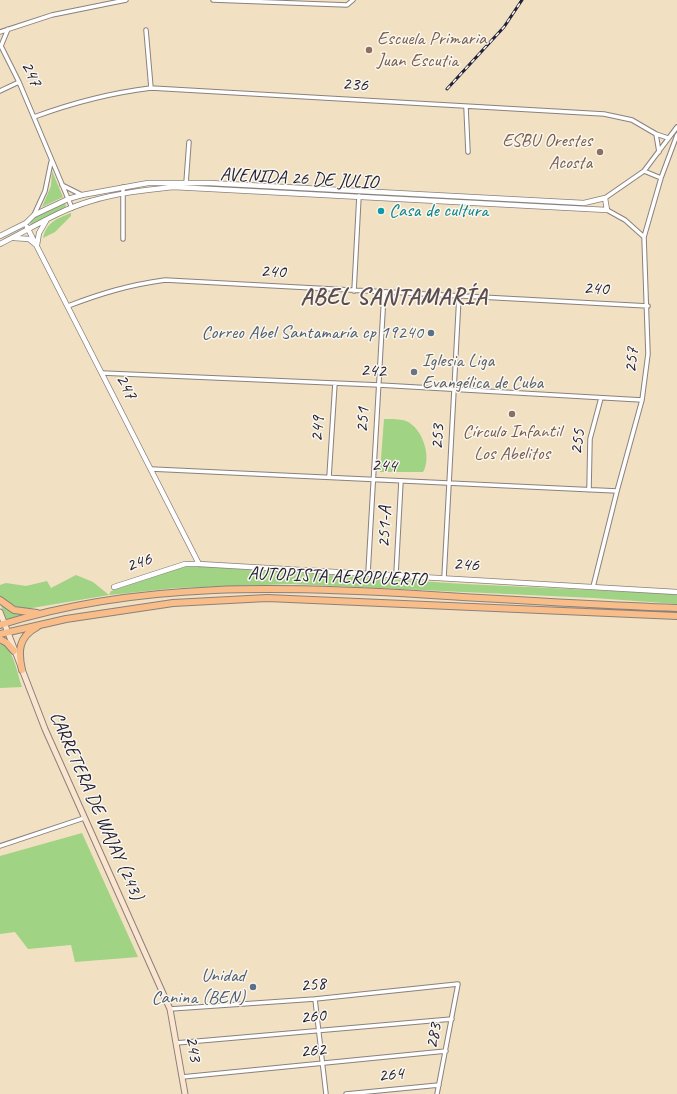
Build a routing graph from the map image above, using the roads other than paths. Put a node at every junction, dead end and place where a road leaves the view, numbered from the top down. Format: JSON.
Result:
{"nodes":[{"id":1,"x":118,"y":0,"type":"edge"},
{"id":2,"x":126,"y":0,"type":"edge"},
{"id":3,"x":213,"y":0,"type":"edge"},
{"id":4,"x":353,"y":0,"type":"edge"},
{"id":5,"x":241,"y":1,"type":"edge"},
{"id":6,"x":288,"y":2,"type":"edge"},
{"id":7,"x":8,"y":29,"type":"junction"},
{"id":8,"x":146,"y":30,"type":"dead end"},
{"id":9,"x":0,"y":32,"type":"edge"},
{"id":10,"x":0,"y":46,"type":"edge"},
{"id":11,"x":19,"y":82,"type":"junction"},
{"id":12,"x":151,"y":88,"type":"junction"},
{"id":13,"x":0,"y":91,"type":"edge"},
{"id":14,"x":466,"y":106,"type":"junction"},
{"id":15,"x":34,"y":117,"type":"junction"},
{"id":16,"x":677,"y":127,"type":"edge"},
{"id":17,"x":656,"y":134,"type":"junction"},
{"id":18,"x":677,"y":135,"type":"edge"},
{"id":19,"x":668,"y":138,"type":"junction"},
{"id":20,"x":189,"y":142,"type":"dead end"},
{"id":21,"x":468,"y":152,"type":"dead end"},
{"id":22,"x":659,"y":152,"type":"junction"},
{"id":23,"x":51,"y":160,"type":"junction"},
{"id":24,"x":644,"y":171,"type":"junction"},
{"id":25,"x":661,"y":178,"type":"junction"},
{"id":26,"x":186,"y":183,"type":"junction"},
{"id":27,"x":61,"y":184,"type":"junction"},
{"id":28,"x":123,"y":190,"type":"junction"},
{"id":29,"x":360,"y":192,"type":"junction"},
{"id":30,"x":82,"y":195,"type":"junction"},
{"id":31,"x":443,"y":196,"type":"junction"},
{"id":32,"x":466,"y":197,"type":"junction"},
{"id":33,"x":359,"y":198,"type":"junction"},
{"id":34,"x":605,"y":198,"type":"junction"},
{"id":35,"x":68,"y":199,"type":"junction"},
{"id":36,"x":443,"y":202,"type":"junction"},
{"id":37,"x":465,"y":203,"type":"junction"},
{"id":38,"x":72,"y":208,"type":"junction"},
{"id":39,"x":607,"y":210,"type":"junction"},
{"id":40,"x":34,"y":215,"type":"junction"},
{"id":41,"x":47,"y":220,"type":"junction"},
{"id":42,"x":26,"y":223,"type":"junction"},
{"id":43,"x":29,"y":229,"type":"junction"},
{"id":44,"x":0,"y":236,"type":"edge"},
{"id":45,"x":644,"y":237,"type":"junction"},
{"id":46,"x":12,"y":238,"type":"junction"},
{"id":47,"x":123,"y":238,"type":"dead end"},
{"id":48,"x":0,"y":244,"type":"edge"},
{"id":49,"x":37,"y":246,"type":"junction"},
{"id":50,"x":354,"y":291,"type":"junction"},
{"id":51,"x":384,"y":293,"type":"junction"},
{"id":52,"x":459,"y":296,"type":"junction"},
{"id":53,"x":68,"y":306,"type":"junction"},
{"id":54,"x":648,"y":306,"type":"junction"},
{"id":55,"x":102,"y":372,"type":"junction"},
{"id":56,"x":335,"y":383,"type":"junction"},
{"id":57,"x":379,"y":385,"type":"junction"},
{"id":58,"x":454,"y":389,"type":"junction"},
{"id":59,"x":601,"y":398,"type":"junction"},
{"id":60,"x":642,"y":400,"type":"junction"},
{"id":61,"x":151,"y":469,"type":"junction"},
{"id":62,"x":329,"y":478,"type":"junction"},
{"id":63,"x":374,"y":480,"type":"junction"},
{"id":64,"x":401,"y":481,"type":"junction"},
{"id":65,"x":449,"y":483,"type":"junction"},
{"id":66,"x":589,"y":490,"type":"junction"},
{"id":67,"x":617,"y":492,"type":"junction"},
{"id":68,"x":199,"y":564,"type":"junction"},
{"id":69,"x":368,"y":573,"type":"junction"},
{"id":70,"x":396,"y":574,"type":"junction"},
{"id":71,"x":444,"y":578,"type":"junction"},
{"id":72,"x":114,"y":587,"type":"dead end"},
{"id":73,"x":593,"y":587,"type":"junction"},
{"id":74,"x":677,"y":592,"type":"edge"},
{"id":75,"x":0,"y":600,"type":"edge"},
{"id":76,"x":677,"y":608,"type":"edge"},
{"id":77,"x":0,"y":612,"type":"edge"},
{"id":78,"x":45,"y":613,"type":"junction"},
{"id":79,"x":677,"y":616,"type":"edge"},
{"id":80,"x":2,"y":624,"type":"edge"},
{"id":81,"x":44,"y":624,"type":"junction"},
{"id":82,"x":8,"y":632,"type":"junction"},
{"id":83,"x":0,"y":634,"type":"edge"},
{"id":84,"x":0,"y":639,"type":"edge"},
{"id":85,"x":14,"y":651,"type":"junction"},
{"id":86,"x":22,"y":670,"type":"junction"},
{"id":87,"x":84,"y":818,"type":"junction"},
{"id":88,"x":0,"y":846,"type":"edge"},
{"id":89,"x":458,"y":984,"type":"joint"},
{"id":90,"x":315,"y":999,"type":"junction"},
{"id":91,"x":170,"y":1009,"type":"junction"},
{"id":92,"x":452,"y":1019,"type":"junction"},
{"id":93,"x":319,"y":1031,"type":"junction"},
{"id":94,"x":176,"y":1043,"type":"junction"},
{"id":95,"x":446,"y":1051,"type":"junction"},
{"id":96,"x":322,"y":1064,"type":"junction"},
{"id":97,"x":182,"y":1077,"type":"junction"},
{"id":98,"x":439,"y":1084,"type":"junction"},
{"id":99,"x":185,"y":1094,"type":"edge"},
{"id":100,"x":326,"y":1094,"type":"edge"},
{"id":101,"x":346,"y":1094,"type":"edge"},
{"id":102,"x":437,"y":1094,"type":"edge"}],
"edges":[{"from":1,"to":2,"type":"street"},
{"from":1,"to":7,"type":"street"},
{"from":3,"to":5,"type":"street"},
{"from":4,"to":6,"type":"street"},
{"from":5,"to":6,"type":"street"},
{"from":7,"to":9,"type":"street"},
{"from":7,"to":10,"type":"street","name":"247"},
{"from":8,"to":12,"type":"street"},
{"from":10,"to":11,"type":"street","name":"247"},
{"from":11,"to":13,"type":"street"},
{"from":11,"to":15,"type":"street","name":"247"},
{"from":12,"to":14,"type":"street","name":"236"},
{"from":12,"to":15,"type":"street","name":"236"},
{"from":14,"to":17,"type":"street","name":"236"},
{"from":14,"to":21,"type":"street"},
{"from":15,"to":23,"type":"street","name":"247"},
{"from":16,"to":19,"type":"street"},
{"from":17,"to":19,"type":"street","name":"236"},
{"from":17,"to":22,"type":"street"},
{"from":18,"to":25,"type":"street","name":"257"},
{"from":19,"to":22,"type":"street"},
{"from":20,"to":26,"type":"street"},
{"from":22,"to":24,"type":"street","name":"AVENIDA 26 DE JULIO"},
{"from":23,"to":27,"type":"street","name":"247"},
{"from":23,"to":40,"type":"street"},
{"from":24,"to":25,"type":"street"},
{"from":24,"to":34,"type":"street","name":"AVENIDA 26 DE JULIO"},
{"from":25,"to":45,"type":"street","name":"257"},
{"from":26,"to":28,"type":"street","name":"AVENIDA 26 DE JULIO"},
{"from":26,"to":29,"type":"street","name":"AVENIDA 26 DE JULIO"},
{"from":27,"to":30,"type":"street"},
{"from":27,"to":35,"type":"street","name":"247"},
{"from":28,"to":30,"type":"street","name":"AVENIDA 26 DE JULIO"},
{"from":28,"to":33,"type":"street","name":"AVENIDA 26 DE JULIO"},
{"from":28,"to":38,"type":"street","name":"AVENIDA 26 DE JULIO"},
{"from":28,"to":47,"type":"street"},
{"from":29,"to":31,"type":"street","name":"AVENIDA 26 DE JULIO"},
{"from":29,"to":33,"type":"street"},
{"from":30,"to":35,"type":"street","name":"AVENIDA 26 DE JULIO"},
{"from":31,"to":32,"type":"street","name":"AVENIDA 26 DE JULIO"},
{"from":31,"to":36,"type":"street"},
{"from":32,"to":34,"type":"street","name":"AVENIDA 26 DE JULIO"},
{"from":32,"to":37,"type":"street"},
{"from":33,"to":36,"type":"street","name":"AVENIDA 26 DE JULIO"},
{"from":33,"to":50,"type":"street"},
{"from":34,"to":39,"type":"street"},
{"from":35,"to":38,"type":"street","name":"247"},
{"from":35,"to":40,"type":"street","name":"AVENIDA 26 DE JULIO"},
{"from":36,"to":37,"type":"street","name":"AVENIDA 26 DE JULIO"},
{"from":37,"to":39,"type":"street","name":"AVENIDA 26 DE JULIO"},
{"from":38,"to":41,"type":"street","name":"AVENIDA 26 DE JULIO"},
{"from":39,"to":45,"type":"street","name":"AVENIDA 26 DE JULIO"},
{"from":40,"to":42,"type":"street","name":"AVENIDA 26 DE JULIO"},
{"from":41,"to":43,"type":"street","name":"AVENIDA 26 DE JULIO"},
{"from":41,"to":49,"type":"street"},
{"from":42,"to":43,"type":"street","name":"247"},
{"from":42,"to":44,"type":"street","name":"AVENIDA 26 DE JULIO"},
{"from":43,"to":46,"type":"street","name":"AVENIDA 26 DE JULIO"},
{"from":43,"to":49,"type":"street","name":"247"},
{"from":45,"to":54,"type":"street","name":"257"},
{"from":46,"to":48,"type":"street","name":"AVENIDA 26 DE JULIO"},
{"from":46,"to":49,"type":"street"},
{"from":49,"to":53,"type":"street","name":"247"},
{"from":50,"to":51,"type":"street","name":"240"},
{"from":50,"to":53,"type":"street","name":"240"},
{"from":51,"to":52,"type":"street","name":"240"},
{"from":51,"to":57,"type":"street","name":"251"},
{"from":52,"to":54,"type":"street","name":"240"},
{"from":52,"to":58,"type":"street","name":"253"},
{"from":53,"to":55,"type":"street","name":"247"},
{"from":54,"to":60,"type":"street","name":"257"},
{"from":55,"to":56,"type":"street","name":"242"},
{"from":55,"to":61,"type":"street","name":"247"},
{"from":56,"to":57,"type":"street","name":"242"},
{"from":56,"to":62,"type":"street","name":"249"},
{"from":57,"to":58,"type":"street","name":"242"},
{"from":57,"to":63,"type":"street","name":"251"},
{"from":58,"to":59,"type":"street","name":"242"},
{"from":58,"to":65,"type":"street","name":"253"},
{"from":59,"to":60,"type":"street","name":"242"},
{"from":59,"to":66,"type":"street","name":"255"},
{"from":60,"to":67,"type":"street","name":"257"},
{"from":61,"to":62,"type":"street","name":"244"},
{"from":61,"to":68,"type":"street","name":"247"},
{"from":62,"to":63,"type":"street","name":"244"},
{"from":63,"to":64,"type":"street","name":"244"},
{"from":63,"to":69,"type":"street","name":"251"},
{"from":64,"to":65,"type":"street","name":"244"},
{"from":64,"to":70,"type":"street","name":"251-A"},
{"from":65,"to":66,"type":"street","name":"244"},
{"from":65,"to":71,"type":"street","name":"253"},
{"from":66,"to":67,"type":"street","name":"244"},
{"from":67,"to":73,"type":"street","name":"257"},
{"from":68,"to":69,"type":"street","name":"246"},
{"from":68,"to":72,"type":"street","name":"246"},
{"from":69,"to":70,"type":"street","name":"246"},
{"from":70,"to":71,"type":"street","name":"246"},
{"from":71,"to":73,"type":"street","name":"246"},
{"from":73,"to":74,"type":"street","name":"246"},
{"from":75,"to":78,"type":"highway"},
{"from":76,"to":78,"type":"highway","name":"AUTOPISTA AEROPUERTO"},
{"from":77,"to":80,"type":"main road","name":"CARRETERA DE WAJAY (243)"},
{"from":78,"to":80,"type":"highway","name":"AUTOPISTA AEROPUERTO"},
{"from":79,"to":81,"type":"highway","name":"AUTOPISTA AEROPUERTO"},
{"from":80,"to":82,"type":"main road","name":"CARRETERA DE WAJAY (243)"},
{"from":81,"to":82,"type":"highway","name":"AUTOPISTA AEROPUERTO"},
{"from":81,"to":86,"type":"highway"},
{"from":82,"to":83,"type":"highway","name":"AUTOPISTA AEROPUERTO"},
{"from":82,"to":85,"type":"main road","name":"CARRETERA DE WAJAY (243)"},
{"from":84,"to":85,"type":"highway"},
{"from":85,"to":86,"type":"main road","name":"CARRETERA DE WAJAY (243)"},
{"from":86,"to":87,"type":"main road","name":"CARRETERA DE WAJAY (243)"},
{"from":87,"to":88,"type":"street"},
{"from":87,"to":91,"type":"main road","name":"CARRETERA DE WAJAY (243)"},
{"from":89,"to":90,"type":"street","name":"258"},
{"from":89,"to":92,"type":"street","name":"283"},
{"from":90,"to":91,"type":"street","name":"258"},
{"from":90,"to":93,"type":"street"},
{"from":91,"to":94,"type":"main road","name":"243"},
{"from":92,"to":93,"type":"street","name":"260"},
{"from":92,"to":95,"type":"street","name":"283"},
{"from":93,"to":94,"type":"street","name":"260"},
{"from":93,"to":96,"type":"street"},
{"from":94,"to":97,"type":"main road","name":"243"},
{"from":95,"to":96,"type":"street","name":"262"},
{"from":95,"to":98,"type":"street","name":"283"},
{"from":96,"to":97,"type":"street","name":"262"},
{"from":96,"to":100,"type":"street"},
{"from":97,"to":99,"type":"main road","name":"243"},
{"from":98,"to":101,"type":"street","name":"264"},
{"from":98,"to":102,"type":"street","name":"283"}]}
